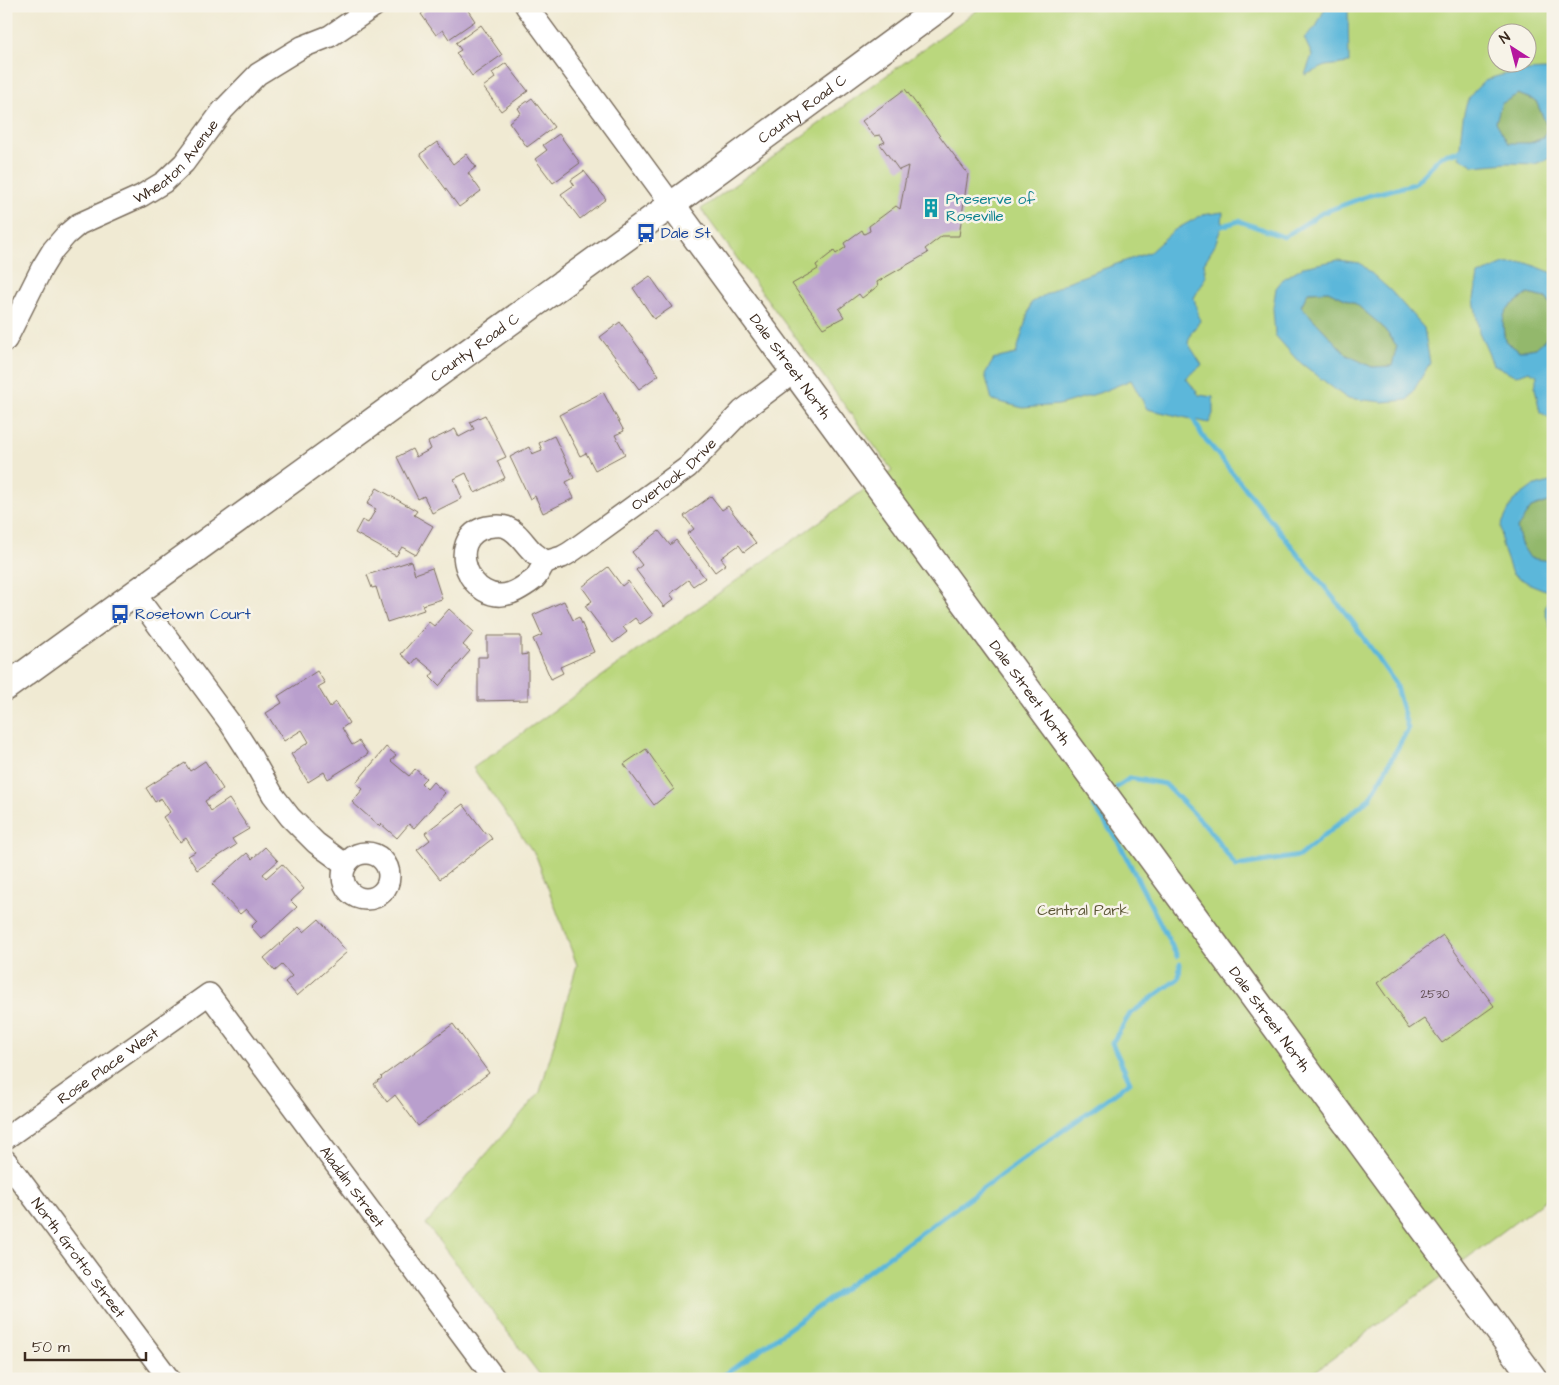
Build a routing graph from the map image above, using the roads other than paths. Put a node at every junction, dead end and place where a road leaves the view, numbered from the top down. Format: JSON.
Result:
{"nodes":[{"id":1,"x":374,"y":6,"type":"edge"},
{"id":2,"x":526,"y":6,"type":"edge"},
{"id":3,"x":942,"y":6,"type":"edge"},
{"id":4,"x":672,"y":205,"type":"junction"},
{"id":5,"x":6,"y":340,"type":"edge"},
{"id":6,"x":794,"y":372,"type":"junction"},
{"id":7,"x":546,"y":562,"type":"dead end"},
{"id":8,"x":135,"y":594,"type":"junction"},
{"id":9,"x":6,"y":687,"type":"edge"},
{"id":10,"x":346,"y":865,"type":"dead end"},
{"id":11,"x":209,"y":994,"type":"joint"},
{"id":12,"x":6,"y":1138,"type":"edge"},
{"id":13,"x":6,"y":1161,"type":"edge"},
{"id":14,"x":169,"y":1379,"type":"edge"},
{"id":15,"x":495,"y":1379,"type":"edge"},
{"id":16,"x":1534,"y":1379,"type":"edge"}],
"edges":[{"from":1,"to":5,"type":"street","name":"Wheaton Avenue"},
{"from":2,"to":4,"type":"street","name":"Dale Street North"},
{"from":3,"to":4,"type":"main road","name":"County Road C"},
{"from":4,"to":6,"type":"main road","name":"Dale Street North"},
{"from":4,"to":8,"type":"main road","name":"County Road C"},
{"from":6,"to":7,"type":"street","name":"Overlook Drive"},
{"from":6,"to":16,"type":"main road","name":"Dale Street North"},
{"from":8,"to":9,"type":"main road","name":"County Road C"},
{"from":8,"to":10,"type":"street"},
{"from":11,"to":12,"type":"street","name":"Rose Place West"},
{"from":11,"to":15,"type":"street","name":"Aladdin Street"},
{"from":13,"to":14,"type":"street","name":"North Grotto Street"}]}
